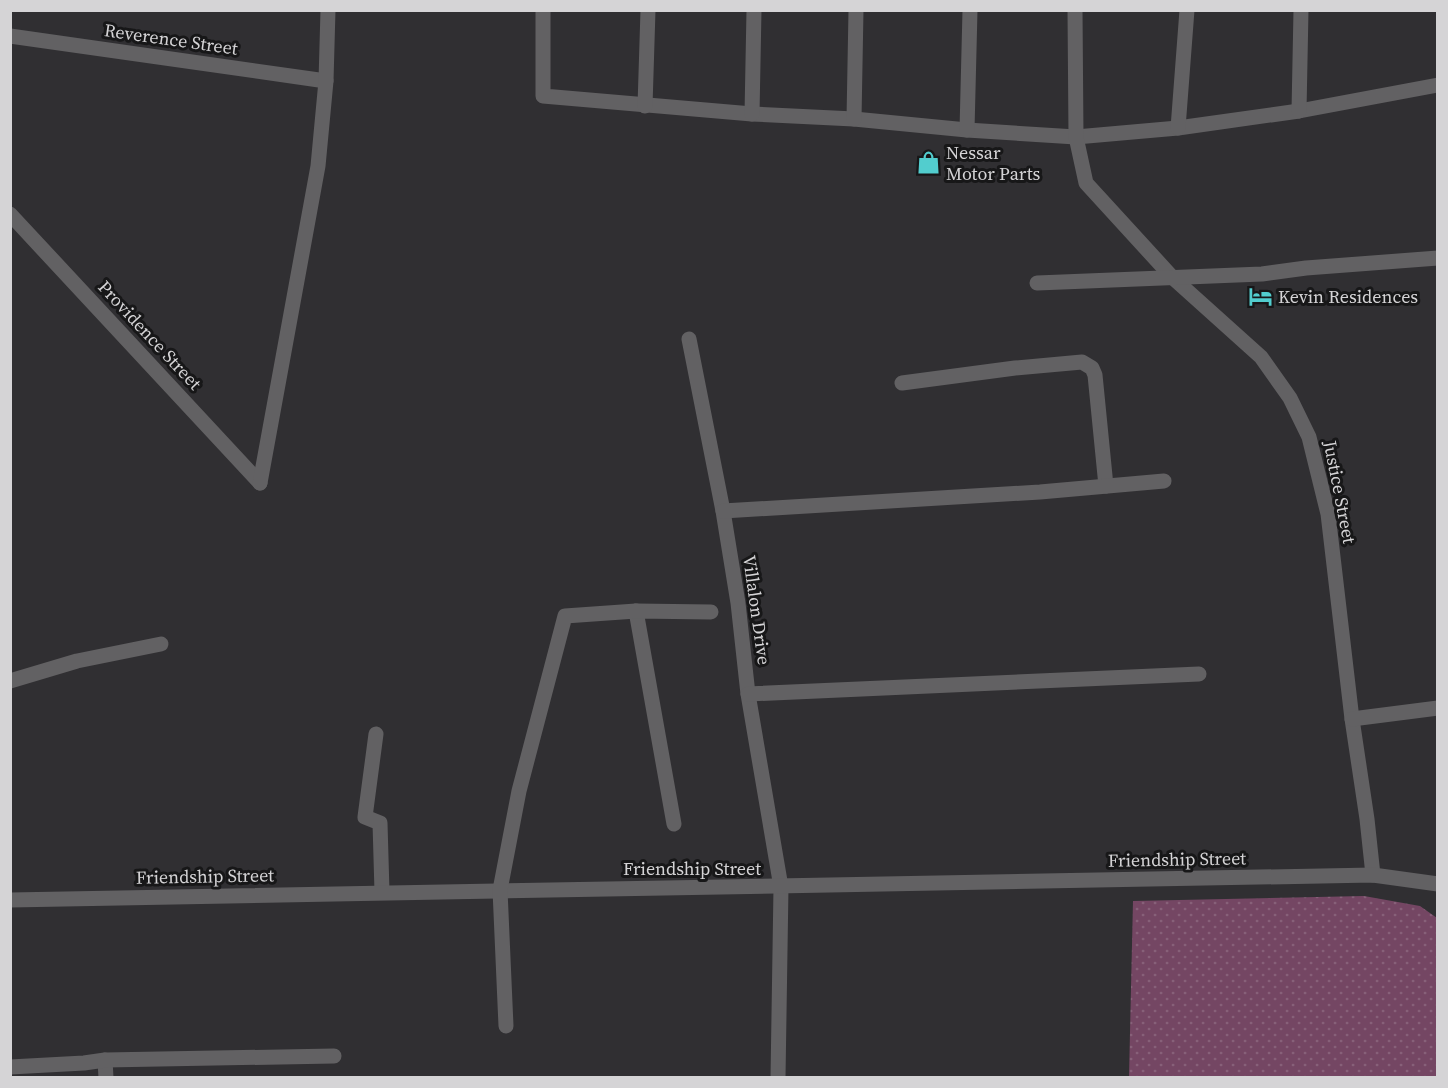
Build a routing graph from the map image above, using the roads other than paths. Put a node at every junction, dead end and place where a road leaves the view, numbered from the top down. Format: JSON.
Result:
{"nodes":[{"id":1,"x":328,"y":10,"type":"edge"},
{"id":2,"x":543,"y":10,"type":"edge"},
{"id":3,"x":648,"y":10,"type":"edge"},
{"id":4,"x":754,"y":10,"type":"edge"},
{"id":5,"x":856,"y":10,"type":"edge"},
{"id":6,"x":969,"y":10,"type":"edge"},
{"id":7,"x":1075,"y":10,"type":"edge"},
{"id":8,"x":1187,"y":10,"type":"edge"},
{"id":9,"x":1301,"y":10,"type":"edge"},
{"id":10,"x":10,"y":36,"type":"edge"},
{"id":11,"x":326,"y":81,"type":"junction"},
{"id":12,"x":1437,"y":86,"type":"edge"},
{"id":13,"x":645,"y":106,"type":"junction"},
{"id":14,"x":1299,"y":111,"type":"junction"},
{"id":15,"x":752,"y":114,"type":"junction"},
{"id":16,"x":854,"y":119,"type":"junction"},
{"id":17,"x":1178,"y":128,"type":"junction"},
{"id":18,"x":967,"y":130,"type":"junction"},
{"id":19,"x":1076,"y":136,"type":"junction"},
{"id":20,"x":10,"y":214,"type":"edge"},
{"id":21,"x":1437,"y":258,"type":"edge"},
{"id":22,"x":1172,"y":277,"type":"junction"},
{"id":23,"x":1037,"y":283,"type":"dead end"},
{"id":24,"x":689,"y":339,"type":"dead end"},
{"id":25,"x":902,"y":383,"type":"dead end"},
{"id":26,"x":1164,"y":481,"type":"dead end"},
{"id":27,"x":1106,"y":486,"type":"junction"},
{"id":28,"x":723,"y":510,"type":"junction"},
{"id":29,"x":636,"y":611,"type":"junction"},
{"id":30,"x":711,"y":612,"type":"dead end"},
{"id":31,"x":161,"y":644,"type":"dead end"},
{"id":32,"x":1199,"y":674,"type":"dead end"},
{"id":33,"x":10,"y":681,"type":"edge"},
{"id":34,"x":748,"y":694,"type":"junction"},
{"id":35,"x":1437,"y":708,"type":"edge"},
{"id":36,"x":1352,"y":719,"type":"junction"},
{"id":37,"x":376,"y":734,"type":"dead end"},
{"id":38,"x":674,"y":824,"type":"dead end"},
{"id":39,"x":1373,"y":875,"type":"junction"},
{"id":40,"x":1437,"y":884,"type":"edge"},
{"id":41,"x":781,"y":887,"type":"junction"},
{"id":42,"x":500,"y":890,"type":"junction"},
{"id":43,"x":382,"y":892,"type":"junction"},
{"id":44,"x":10,"y":900,"type":"edge"},
{"id":45,"x":506,"y":1026,"type":"dead end"},
{"id":46,"x":334,"y":1056,"type":"dead end"},
{"id":47,"x":105,"y":1060,"type":"junction"},
{"id":48,"x":10,"y":1067,"type":"edge"},
{"id":49,"x":106,"y":1077,"type":"edge"},
{"id":50,"x":778,"y":1077,"type":"edge"}],
"edges":[{"from":1,"to":11,"type":"street"},
{"from":2,"to":13,"type":"street"},
{"from":3,"to":13,"type":"street"},
{"from":4,"to":15,"type":"street"},
{"from":5,"to":16,"type":"street"},
{"from":6,"to":18,"type":"street"},
{"from":7,"to":19,"type":"street","name":"Justice Street"},
{"from":8,"to":17,"type":"street"},
{"from":9,"to":14,"type":"street"},
{"from":10,"to":11,"type":"street","name":"Reverence Street"},
{"from":11,"to":20,"type":"street","name":"Providence Street"},
{"from":12,"to":14,"type":"street"},
{"from":13,"to":15,"type":"street"},
{"from":14,"to":17,"type":"street"},
{"from":15,"to":16,"type":"street"},
{"from":16,"to":18,"type":"street"},
{"from":17,"to":19,"type":"street"},
{"from":18,"to":19,"type":"street"},
{"from":19,"to":22,"type":"street","name":"Justice Street"},
{"from":21,"to":22,"type":"street"},
{"from":22,"to":23,"type":"street"},
{"from":22,"to":36,"type":"street","name":"Justice Street"},
{"from":24,"to":28,"type":"street","name":"Villalon Drive"},
{"from":25,"to":27,"type":"street"},
{"from":26,"to":27,"type":"street"},
{"from":27,"to":28,"type":"street"},
{"from":28,"to":34,"type":"street","name":"Villalon Drive"},
{"from":29,"to":30,"type":"street"},
{"from":29,"to":38,"type":"street"},
{"from":29,"to":42,"type":"street"},
{"from":31,"to":33,"type":"street"},
{"from":32,"to":34,"type":"street"},
{"from":34,"to":41,"type":"street","name":"Villalon Drive"},
{"from":35,"to":36,"type":"street"},
{"from":36,"to":39,"type":"street","name":"Justice Street"},
{"from":37,"to":43,"type":"street"},
{"from":39,"to":40,"type":"street"},
{"from":39,"to":41,"type":"street","name":"Friendship Street"},
{"from":41,"to":42,"type":"street","name":"Friendship Street"},
{"from":41,"to":50,"type":"street","name":"Villalon Drive"},
{"from":42,"to":43,"type":"street","name":"Friendship Street"},
{"from":42,"to":45,"type":"street"},
{"from":43,"to":44,"type":"street","name":"Friendship Street"},
{"from":46,"to":47,"type":"street"},
{"from":47,"to":48,"type":"street"},
{"from":47,"to":49,"type":"street"}]}
